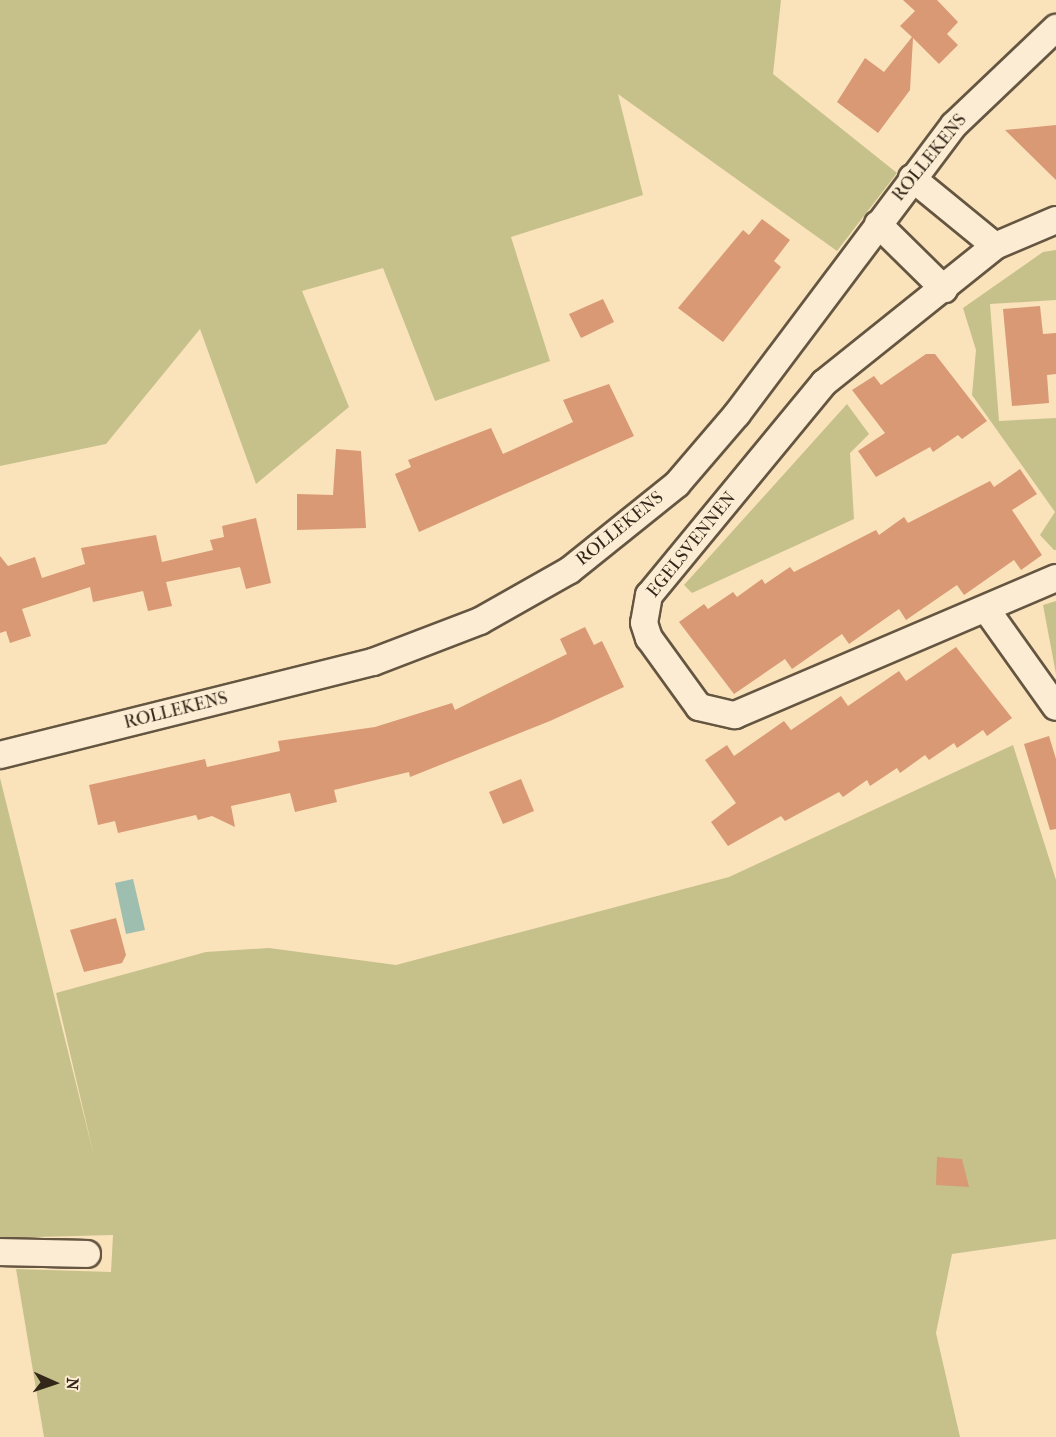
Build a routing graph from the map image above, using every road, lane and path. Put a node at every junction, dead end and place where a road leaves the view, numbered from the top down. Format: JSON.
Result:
{"nodes":[{"id":1,"x":1056,"y":28,"type":"edge"},
{"id":2,"x":912,"y":178,"type":"junction"},
{"id":3,"x":1056,"y":220,"type":"edge"},
{"id":4,"x":878,"y":224,"type":"junction"},
{"id":5,"x":995,"y":246,"type":"junction"},
{"id":6,"x":944,"y":289,"type":"junction"},
{"id":7,"x":1056,"y":578,"type":"edge"},
{"id":8,"x":986,"y":609,"type":"junction"},
{"id":9,"x":1056,"y":707,"type":"edge"},
{"id":10,"x":0,"y":755,"type":"edge"},
{"id":11,"x":0,"y":1252,"type":"edge"},
{"id":12,"x":87,"y":1254,"type":"dead end"}],
"edges":[{"from":1,"to":2,"type":"street","name":"ROLLEKENS"},
{"from":2,"to":4,"type":"street","name":"ROLLEKENS"},
{"from":2,"to":5,"type":"street"},
{"from":3,"to":5,"type":"street","name":"EGELSVENNEN"},
{"from":4,"to":6,"type":"street"},
{"from":4,"to":10,"type":"street","name":"ROLLEKENS"},
{"from":5,"to":6,"type":"street","name":"EGELSVENNEN"},
{"from":6,"to":8,"type":"street","name":"EGELSVENNEN"},
{"from":7,"to":8,"type":"street","name":"EGELSVENNEN"},
{"from":8,"to":9,"type":"street"},
{"from":11,"to":12,"type":"street"}]}
